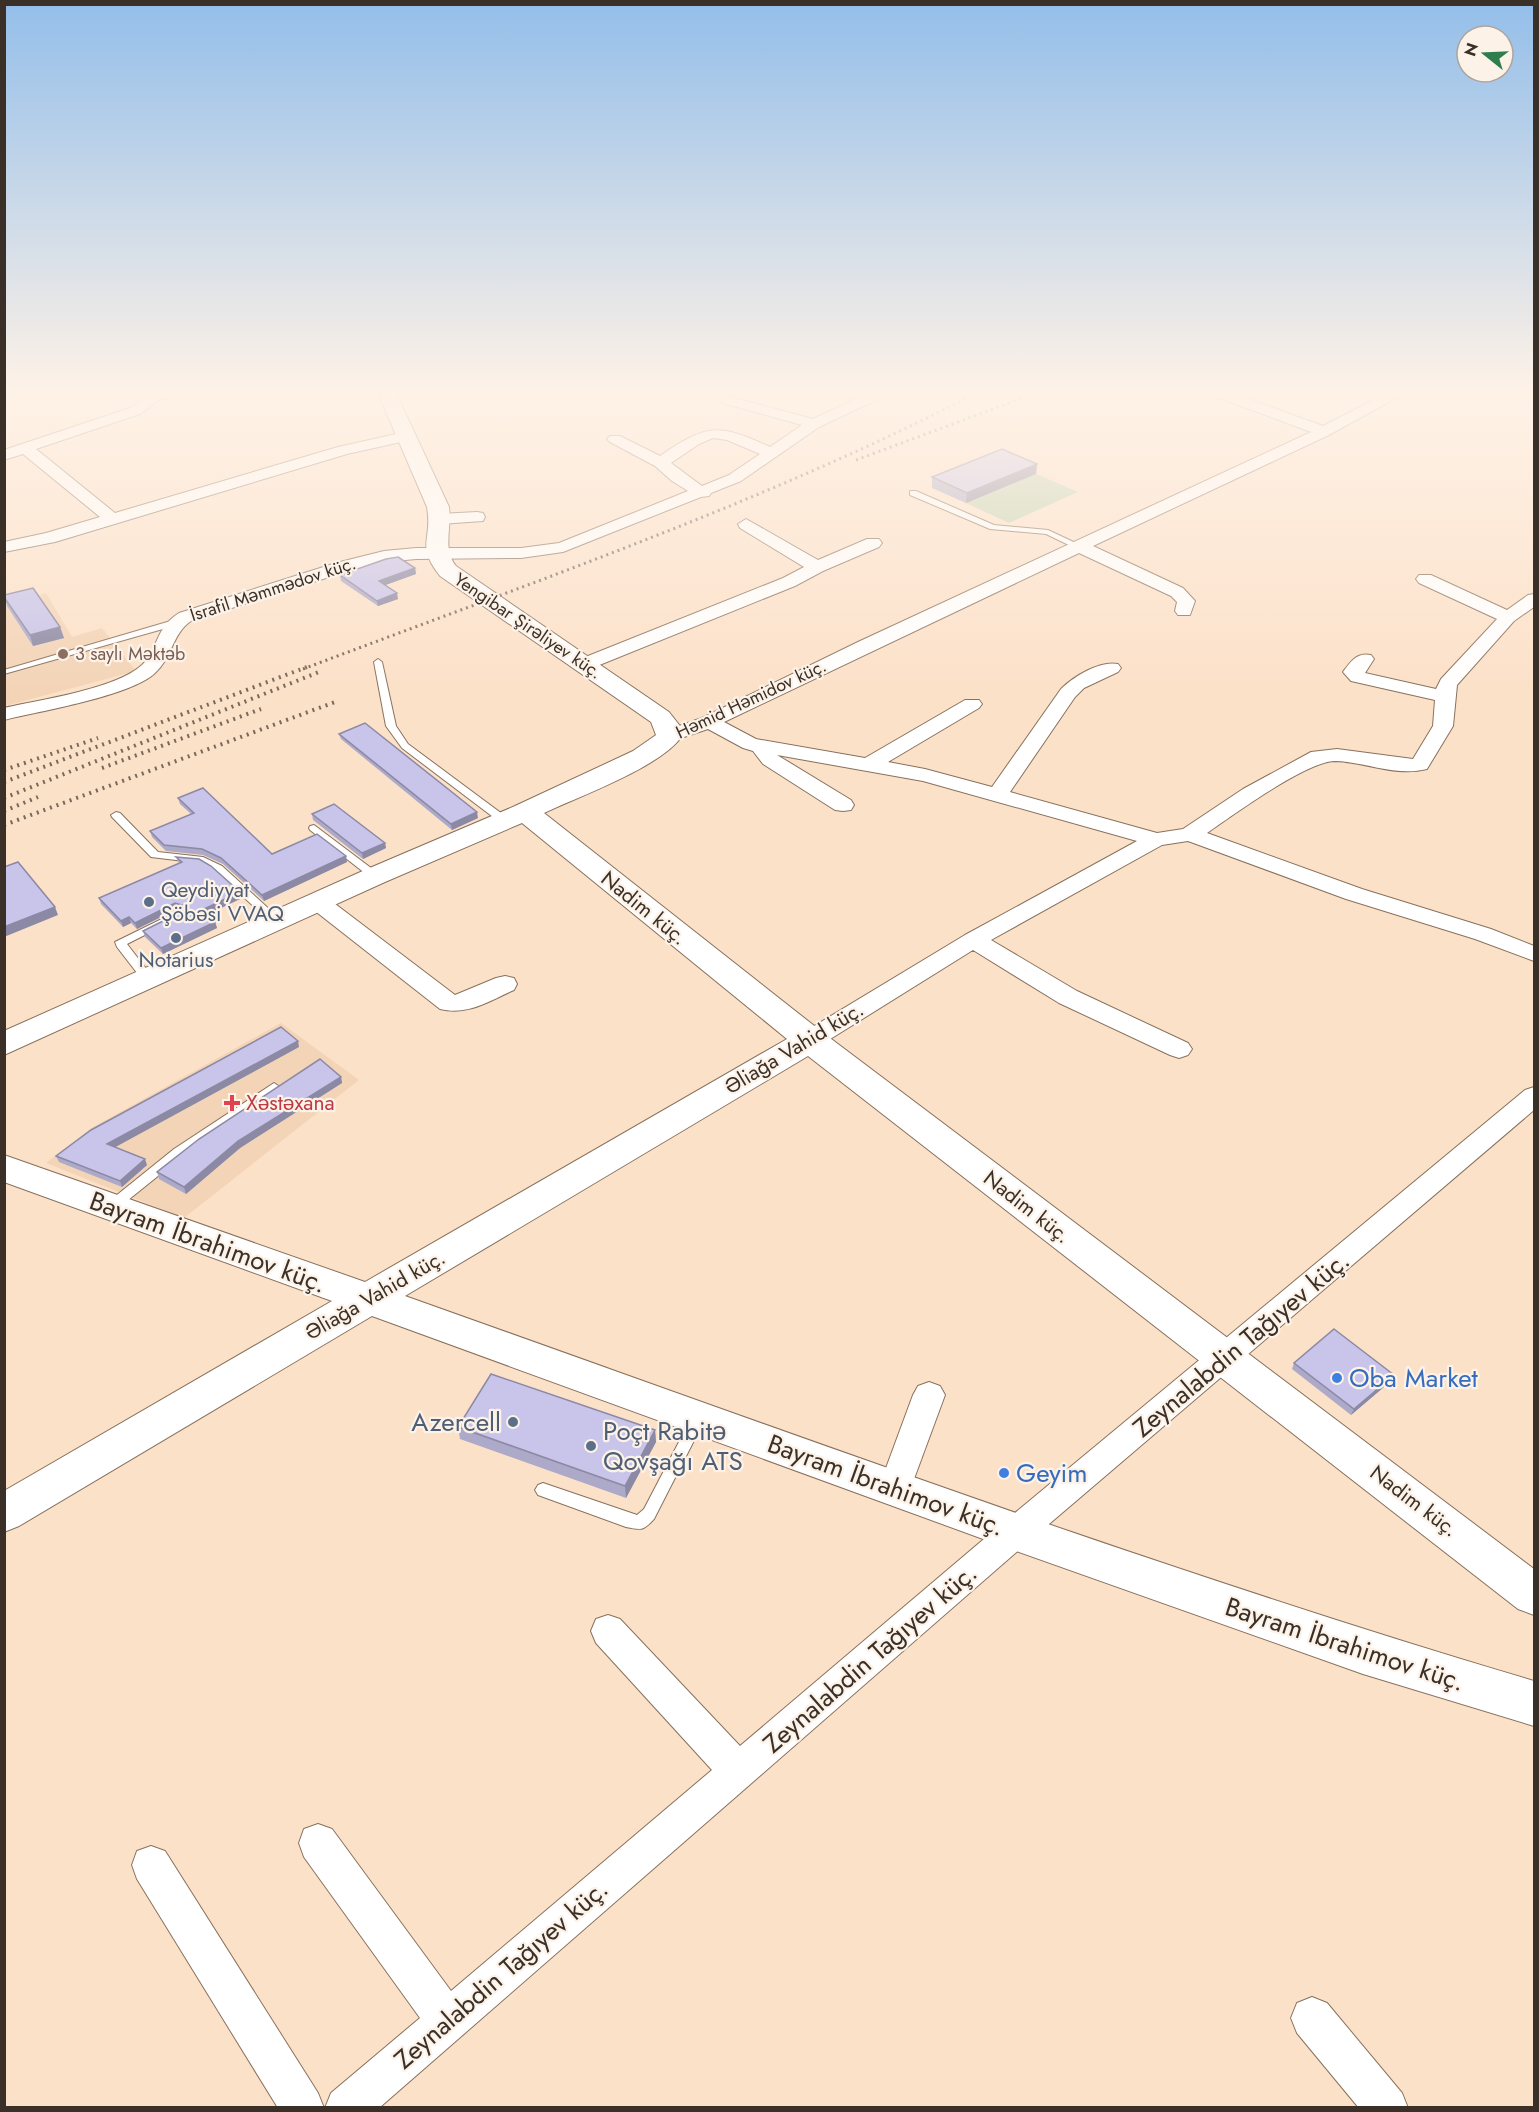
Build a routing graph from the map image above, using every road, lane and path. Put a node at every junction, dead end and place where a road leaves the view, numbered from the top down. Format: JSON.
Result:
{"nodes":[{"id":1,"x":78,"y":492,"type":"edge"},
{"id":2,"x":202,"y":492,"type":"edge"},
{"id":3,"x":431,"y":492,"type":"edge"},
{"id":4,"x":706,"y":492,"type":"edge"},
{"id":5,"x":1195,"y":492,"type":"edge"},
{"id":6,"x":703,"y":493,"type":"joint"},
{"id":7,"x":913,"y":493,"type":"dead end"},
{"id":8,"x":477,"y":517,"type":"dead end"},
{"id":9,"x":111,"y":518,"type":"junction"},
{"id":10,"x":440,"y":519,"type":"junction"},
{"id":11,"x":746,"y":524,"type":"dead end"},
{"id":12,"x":873,"y":543,"type":"dead end"},
{"id":13,"x":1078,"y":546,"type":"junction"},
{"id":14,"x":4,"y":547,"type":"edge"},
{"id":15,"x":436,"y":551,"type":"junction"},
{"id":16,"x":817,"y":567,"type":"junction"},
{"id":17,"x":1425,"y":579,"type":"dead end"},
{"id":18,"x":1534,"y":599,"type":"edge"},
{"id":19,"x":1184,"y":611,"type":"dead end"},
{"id":20,"x":1508,"y":617,"type":"junction"},
{"id":21,"x":174,"y":623,"type":"junction"},
{"id":22,"x":1364,"y":659,"type":"dead end"},
{"id":23,"x":378,"y":662,"type":"dead end"},
{"id":24,"x":585,"y":664,"type":"junction"},
{"id":25,"x":1111,"y":668,"type":"dead end"},
{"id":26,"x":7,"y":672,"type":"dead end"},
{"id":27,"x":1443,"y":696,"type":"junction"},
{"id":28,"x":972,"y":704,"type":"dead end"},
{"id":29,"x":4,"y":714,"type":"edge"},
{"id":30,"x":709,"y":722,"type":"junction"},
{"id":31,"x":669,"y":736,"type":"junction"},
{"id":32,"x":760,"y":746,"type":"junction"},
{"id":33,"x":867,"y":766,"type":"junction"},
{"id":34,"x":997,"y":795,"type":"junction"},
{"id":35,"x":843,"y":805,"type":"dead end"},
{"id":36,"x":116,"y":815,"type":"dead end"},
{"id":37,"x":515,"y":817,"type":"junction"},
{"id":38,"x":314,"y":828,"type":"dead end"},
{"id":39,"x":1190,"y":834,"type":"junction"},
{"id":40,"x":1156,"y":840,"type":"junction"},
{"id":41,"x":375,"y":876,"type":"junction"},
{"id":42,"x":318,"y":902,"type":"junction"},
{"id":43,"x":178,"y":914,"type":"edge"},
{"id":44,"x":276,"y":921,"type":"junction"},
{"id":45,"x":973,"y":940,"type":"junction"},
{"id":46,"x":1534,"y":954,"type":"edge"},
{"id":47,"x":148,"y":980,"type":"junction"},
{"id":48,"x":505,"y":984,"type":"dead end"},
{"id":49,"x":810,"y":1040,"type":"junction"},
{"id":50,"x":4,"y":1044,"type":"edge"},
{"id":51,"x":1179,"y":1049,"type":"dead end"},
{"id":52,"x":274,"y":1088,"type":"edge"},
{"id":53,"x":1534,"y":1096,"type":"edge"},
{"id":54,"x":4,"y":1168,"type":"edge"},
{"id":55,"x":111,"y":1207,"type":"junction"},
{"id":56,"x":367,"y":1299,"type":"junction"},
{"id":57,"x":1224,"y":1359,"type":"junction"},
{"id":58,"x":928,"y":1395,"type":"dead end"},
{"id":59,"x":698,"y":1418,"type":"junction"},
{"id":60,"x":895,"y":1487,"type":"junction"},
{"id":61,"x":543,"y":1490,"type":"dead end"},
{"id":62,"x":4,"y":1513,"type":"edge"},
{"id":63,"x":1016,"y":1532,"type":"junction"},
{"id":64,"x":1534,"y":1595,"type":"edge"},
{"id":65,"x":608,"y":1631,"type":"dead end"},
{"id":66,"x":1534,"y":1704,"type":"edge"},
{"id":67,"x":738,"y":1771,"type":"junction"},
{"id":68,"x":318,"y":1843,"type":"dead end"},
{"id":69,"x":151,"y":1865,"type":"dead end"},
{"id":70,"x":1312,"y":2018,"type":"dead end"},
{"id":71,"x":447,"y":2021,"type":"junction"},
{"id":72,"x":303,"y":2108,"type":"edge"},
{"id":73,"x":346,"y":2108,"type":"edge"},
{"id":74,"x":1387,"y":2108,"type":"edge"}],
"edges":[{"from":1,"to":9,"type":"street"},
{"from":2,"to":9,"type":"street"},
{"from":3,"to":10,"type":"street","name":"Yengibar Şirəliyev küç."},
{"from":4,"to":6,"type":"street","name":"İsrafil Məmmədov küç."},
{"from":5,"to":13,"type":"street","name":"Həmid Həmidov küç."},
{"from":6,"to":15,"type":"street","name":"İsrafil Məmmədov küç."},
{"from":7,"to":13,"type":"lane"},
{"from":8,"to":10,"type":"street"},
{"from":9,"to":14,"type":"street"},
{"from":10,"to":15,"type":"street","name":"Yengibar Şirəliyev küç."},
{"from":11,"to":16,"type":"street"},
{"from":12,"to":16,"type":"street"},
{"from":13,"to":19,"type":"street"},
{"from":13,"to":30,"type":"street","name":"Həmid Həmidov küç."},
{"from":15,"to":21,"type":"street","name":"İsrafil Məmmədov küç."},
{"from":15,"to":24,"type":"street","name":"Yengibar Şirəliyev küç."},
{"from":16,"to":24,"type":"street"},
{"from":17,"to":20,"type":"street"},
{"from":18,"to":20,"type":"street"},
{"from":20,"to":27,"type":"street"},
{"from":21,"to":26,"type":"lane"},
{"from":21,"to":29,"type":"street","name":"İsrafil Məmmədov küç."},
{"from":22,"to":27,"type":"street"},
{"from":23,"to":37,"type":"lane"},
{"from":24,"to":31,"type":"street","name":"Yengibar Şirəliyev küç."},
{"from":25,"to":34,"type":"street"},
{"from":27,"to":39,"type":"street","name":"Əliağa Vahid küç."},
{"from":28,"to":33,"type":"street"},
{"from":30,"to":31,"type":"street","name":"Həmid Həmidov küç."},
{"from":30,"to":32,"type":"street"},
{"from":31,"to":37,"type":"street","name":"Həmid Həmidov küç."},
{"from":32,"to":33,"type":"street"},
{"from":32,"to":35,"type":"street"},
{"from":33,"to":34,"type":"street"},
{"from":34,"to":40,"type":"street"},
{"from":36,"to":44,"type":"lane"},
{"from":37,"to":41,"type":"street","name":"Həmid Həmidov küç."},
{"from":37,"to":49,"type":"street","name":"Nadim küç."},
{"from":38,"to":41,"type":"lane"},
{"from":39,"to":40,"type":"street","name":"Əliağa Vahid küç."},
{"from":39,"to":46,"type":"street"},
{"from":40,"to":45,"type":"street","name":"Əliağa Vahid küç."},
{"from":41,"to":42,"type":"street","name":"Həmid Həmidov küç."},
{"from":42,"to":44,"type":"street","name":"Həmid Həmidov küç."},
{"from":42,"to":48,"type":"street"},
{"from":43,"to":47,"type":"lane"},
{"from":44,"to":47,"type":"street","name":"Həmid Həmidov küç."},
{"from":45,"to":49,"type":"street","name":"Əliağa Vahid küç."},
{"from":45,"to":51,"type":"street"},
{"from":47,"to":50,"type":"street","name":"Həmid Həmidov küç."},
{"from":49,"to":56,"type":"street","name":"Əliağa Vahid küç."},
{"from":49,"to":57,"type":"street","name":"Nadim küç."},
{"from":52,"to":55,"type":"lane"},
{"from":53,"to":57,"type":"street","name":"Zeynalabdin Tağıyev küç."},
{"from":54,"to":55,"type":"street","name":"Bayram İbrahimov küç."},
{"from":55,"to":56,"type":"street","name":"Bayram İbrahimov küç."},
{"from":56,"to":59,"type":"street","name":"Bayram İbrahimov küç."},
{"from":56,"to":62,"type":"street","name":"Əliağa Vahid küç."},
{"from":57,"to":63,"type":"street","name":"Zeynalabdin Tağıyev küç."},
{"from":57,"to":64,"type":"street","name":"Nadim küç."},
{"from":58,"to":60,"type":"street"},
{"from":59,"to":60,"type":"street","name":"Bayram İbrahimov küç."},
{"from":59,"to":61,"type":"lane"},
{"from":60,"to":63,"type":"street","name":"Bayram İbrahimov küç."},
{"from":63,"to":66,"type":"street","name":"Bayram İbrahimov küç."},
{"from":63,"to":67,"type":"street","name":"Zeynalabdin Tağıyev küç."},
{"from":65,"to":67,"type":"street"},
{"from":67,"to":71,"type":"street","name":"Zeynalabdin Tağıyev küç."},
{"from":68,"to":71,"type":"street"},
{"from":69,"to":72,"type":"street"},
{"from":70,"to":74,"type":"street"},
{"from":71,"to":73,"type":"street","name":"Zeynalabdin Tağıyev küç."}]}
